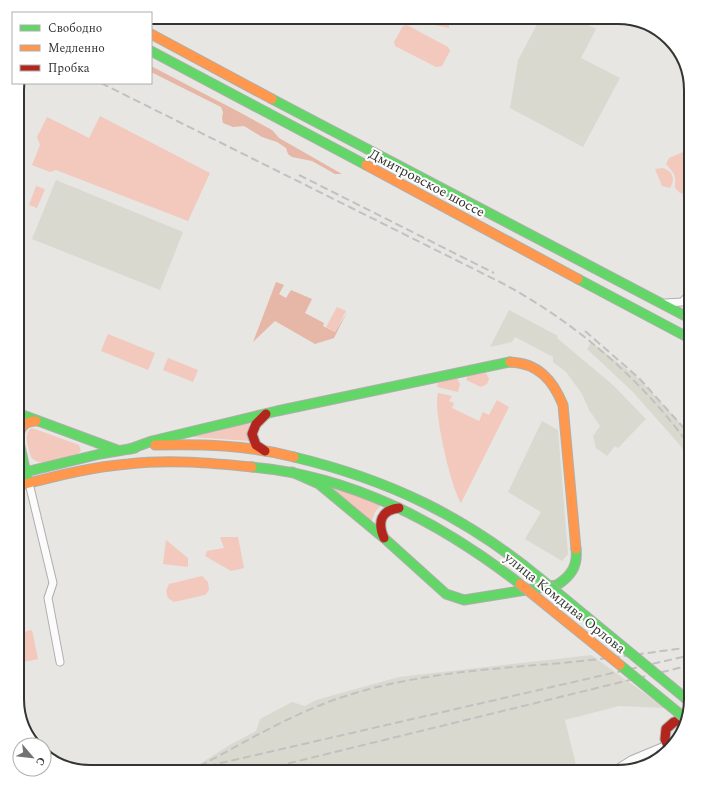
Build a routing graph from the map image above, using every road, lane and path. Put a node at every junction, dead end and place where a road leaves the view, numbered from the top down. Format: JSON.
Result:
{"nodes":[{"id":1,"x":152,"y":35,"type":"edge"},
{"id":2,"x":152,"y":52,"type":"edge"},
{"id":3,"x":684,"y":300,"type":"edge"},
{"id":4,"x":658,"y":302,"type":"junction"},
{"id":5,"x":684,"y":315,"type":"edge"},
{"id":6,"x":684,"y":335,"type":"edge"},
{"id":7,"x":266,"y":414,"type":"junction"},
{"id":8,"x":24,"y":416,"type":"edge"},
{"id":9,"x":36,"y":421,"type":"junction"},
{"id":10,"x":24,"y":424,"type":"edge"},
{"id":11,"x":92,"y":442,"type":"junction"},
{"id":12,"x":130,"y":449,"type":"junction"},
{"id":13,"x":119,"y":450,"type":"junction"},
{"id":14,"x":269,"y":453,"type":"junction"},
{"id":15,"x":100,"y":454,"type":"junction"},
{"id":16,"x":102,"y":468,"type":"junction"},
{"id":17,"x":292,"y":472,"type":"junction"},
{"id":18,"x":24,"y":473,"type":"edge"},
{"id":19,"x":24,"y":476,"type":"edge"},
{"id":20,"x":28,"y":483,"type":"junction"},
{"id":21,"x":24,"y":484,"type":"edge"},
{"id":22,"x":400,"y":508,"type":"junction"},
{"id":23,"x":384,"y":538,"type":"junction"},
{"id":24,"x":60,"y":662,"type":"dead end"},
{"id":25,"x":684,"y":697,"type":"edge"},
{"id":26,"x":682,"y":716,"type":"edge"},
{"id":27,"x":680,"y":720,"type":"edge"},
{"id":28,"x":667,"y":744,"type":"edge"},
{"id":29,"x":659,"y":750,"type":"edge"},
{"id":30,"x":624,"y":764,"type":"edge"}],
"edges":[{"from":1,"to":4,"type":"main road","name":"Дмитровское шоссе"},
{"from":2,"to":6,"type":"main road","name":"Дмитровское шоссе"},
{"from":3,"to":4,"type":"street"},
{"from":4,"to":5,"type":"main road","name":"Дмитровское шоссе"},
{"from":7,"to":12,"type":"main road"},
{"from":7,"to":14,"type":"main road"},
{"from":7,"to":23,"type":"main road"},
{"from":8,"to":9,"type":"main road"},
{"from":9,"to":10,"type":"main road"},
{"from":9,"to":11,"type":"main road"},
{"from":11,"to":13,"type":"main road"},
{"from":11,"to":15,"type":"main road"},
{"from":12,"to":13,"type":"main road"},
{"from":12,"to":14,"type":"main road","name":"улица Комдива Орлова"},
{"from":13,"to":15,"type":"main road"},
{"from":14,"to":25,"type":"main road","name":"улица Комдива Орлова","bridge":true},
{"from":15,"to":16,"type":"main road"},
{"from":15,"to":18,"type":"main road"},
{"from":16,"to":17,"type":"main road"},
{"from":16,"to":20,"type":"main road"},
{"from":17,"to":22,"type":"main road","name":"улица Комдива Орлова"},
{"from":17,"to":23,"type":"main road"},
{"from":19,"to":20,"type":"main road"},
{"from":20,"to":21,"type":"main road"},
{"from":20,"to":24,"type":"street"},
{"from":22,"to":23,"type":"main road"},
{"from":22,"to":26,"type":"main road","name":"улица Комдива Орлова","bridge":true},
{"from":27,"to":28,"type":"main road"},
{"from":29,"to":30,"type":"street"}]}
